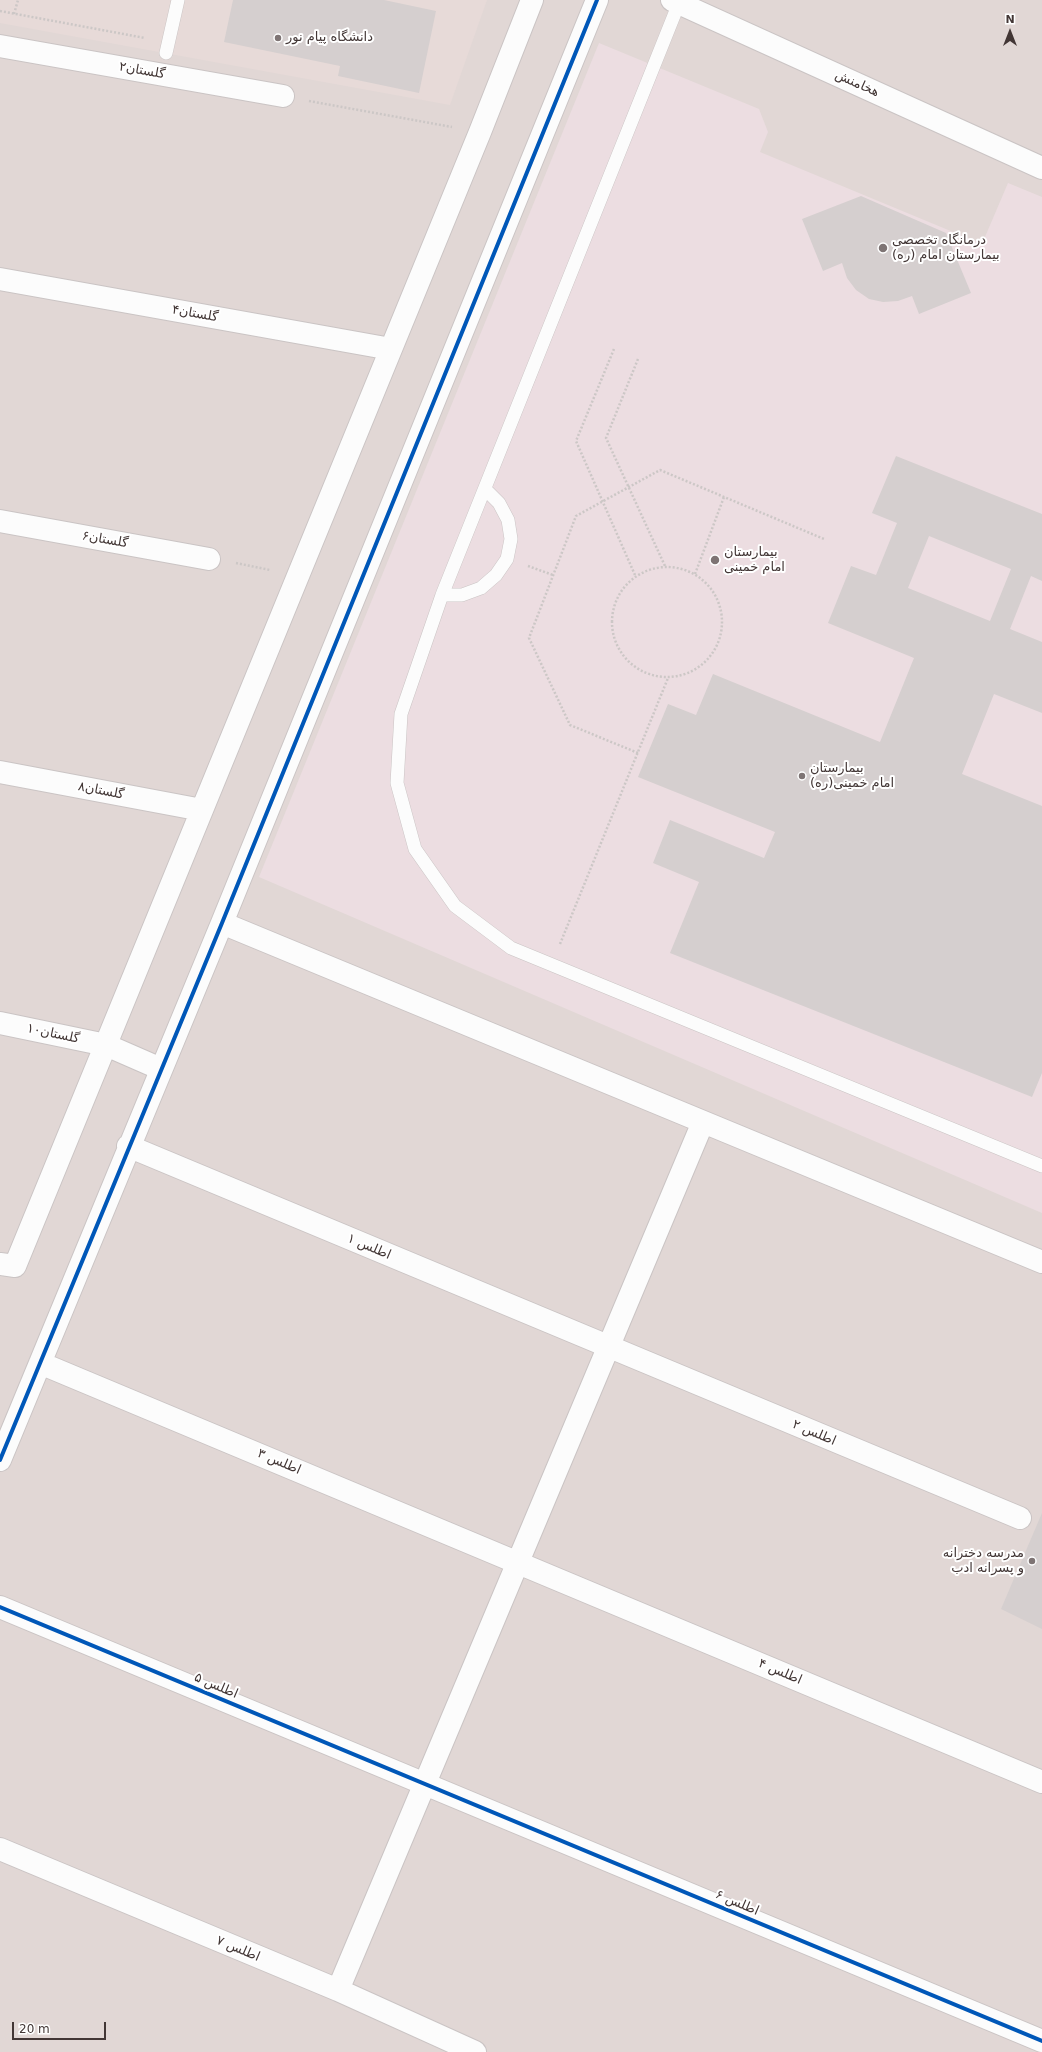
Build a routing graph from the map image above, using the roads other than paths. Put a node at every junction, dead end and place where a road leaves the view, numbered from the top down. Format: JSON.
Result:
{"nodes":[{"id":1,"x":178,"y":0,"type":"edge"},
{"id":2,"x":532,"y":0,"type":"edge"},
{"id":3,"x":596,"y":0,"type":"edge"},
{"id":4,"x":675,"y":2,"type":"edge"},
{"id":5,"x":0,"y":46,"type":"edge"},
{"id":6,"x":167,"y":48,"type":"road end"},
{"id":7,"x":283,"y":96,"type":"road end"},
{"id":8,"x":1042,"y":168,"type":"edge"},
{"id":9,"x":0,"y":278,"type":"edge"},
{"id":10,"x":391,"y":349,"type":"junction"},
{"id":11,"x":485,"y":489,"type":"junction"},
{"id":12,"x":0,"y":521,"type":"edge"},
{"id":13,"x":210,"y":559,"type":"road end"},
{"id":14,"x":442,"y":595,"type":"junction"},
{"id":15,"x":0,"y":772,"type":"edge"},
{"id":16,"x":202,"y":810,"type":"junction"},
{"id":17,"x":222,"y":923,"type":"junction"},
{"id":18,"x":0,"y":1022,"type":"edge"},
{"id":19,"x":106,"y":1045,"type":"junction"},
{"id":20,"x":161,"y":1069,"type":"junction"},
{"id":21,"x":703,"y":1122,"type":"junction"},
{"id":22,"x":128,"y":1146,"type":"junction"},
{"id":23,"x":1042,"y":1166,"type":"edge"},
{"id":24,"x":1042,"y":1262,"type":"edge"},
{"id":25,"x":8,"y":1265,"type":"edge"},
{"id":26,"x":609,"y":1347,"type":"junction"},
{"id":27,"x":40,"y":1362,"type":"junction"},
{"id":28,"x":0,"y":1460,"type":"edge"},
{"id":29,"x":1020,"y":1518,"type":"dead end"},
{"id":30,"x":518,"y":1562,"type":"junction"},
{"id":31,"x":0,"y":1607,"type":"edge"},
{"id":32,"x":1042,"y":1782,"type":"edge"},
{"id":33,"x":425,"y":1784,"type":"junction"},
{"id":34,"x":0,"y":1849,"type":"edge"},
{"id":35,"x":338,"y":1990,"type":"junction"},
{"id":36,"x":1042,"y":2041,"type":"edge"},
{"id":37,"x":475,"y":2052,"type":"edge"}],
"edges":[{"from":1,"to":6,"type":"lane"},
{"from":2,"to":10,"type":"street"},
{"from":3,"to":17,"type":"street"},
{"from":4,"to":8,"type":"street","name":"هخامنش"},
{"from":4,"to":11,"type":"lane"},
{"from":5,"to":7,"type":"street","name":"گلستان۲"},
{"from":9,"to":10,"type":"street","name":"گلستان۴"},
{"from":10,"to":16,"type":"street"},
{"from":11,"to":14,"type":"lane"},
{"from":11,"to":14,"type":"lane"},
{"from":12,"to":13,"type":"street","name":"گلستان۶"},
{"from":14,"to":23,"type":"lane"},
{"from":15,"to":16,"type":"street","name":"گلستان۸"},
{"from":16,"to":19,"type":"street"},
{"from":17,"to":20,"type":"street"},
{"from":17,"to":21,"type":"street"},
{"from":18,"to":19,"type":"street","name":"گلستان۱۰"},
{"from":19,"to":20,"type":"street","name":"گلستان۱۰"},
{"from":19,"to":25,"type":"street"},
{"from":20,"to":22,"type":"street"},
{"from":21,"to":24,"type":"street"},
{"from":21,"to":26,"type":"street"},
{"from":22,"to":26,"type":"street","name":"اطلس ۱"},
{"from":22,"to":27,"type":"street"},
{"from":26,"to":29,"type":"street","name":"اطلس ۲"},
{"from":26,"to":30,"type":"street"},
{"from":27,"to":28,"type":"street"},
{"from":27,"to":30,"type":"street","name":"اطلس ۳"},
{"from":30,"to":32,"type":"street","name":"اطلس ۴"},
{"from":30,"to":33,"type":"street"},
{"from":31,"to":33,"type":"street","name":"اطلس ۵"},
{"from":33,"to":35,"type":"street"},
{"from":33,"to":36,"type":"street","name":"اطلس ۶"},
{"from":34,"to":35,"type":"street","name":"اطلس ۷"},
{"from":35,"to":37,"type":"street","name":"اطلس ۷"}]}
